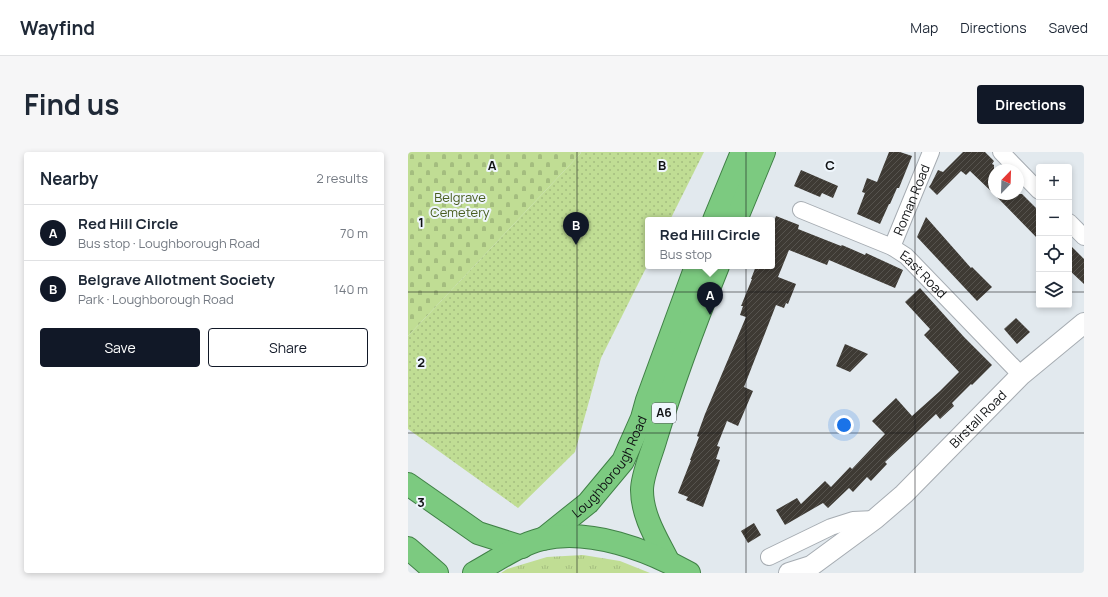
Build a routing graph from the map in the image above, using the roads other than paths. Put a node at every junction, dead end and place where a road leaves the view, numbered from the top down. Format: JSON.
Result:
{"nodes":[{"id":1,"x":742,"y":152,"type":"edge"},
{"id":2,"x":764,"y":152,"type":"edge"},
{"id":3,"x":931,"y":152,"type":"edge"},
{"id":4,"x":1001,"y":152,"type":"edge"},
{"id":5,"x":1036,"y":188,"type":"edge"},
{"id":6,"x":801,"y":210,"type":"dead end"},
{"id":7,"x":715,"y":217,"type":"edge"},
{"id":8,"x":737,"y":217,"type":"edge"},
{"id":9,"x":1072,"y":225,"type":"edge"},
{"id":10,"x":1084,"y":237,"type":"edge"},
{"id":11,"x":892,"y":247,"type":"junction"},
{"id":12,"x":695,"y":269,"type":"edge"},
{"id":13,"x":717,"y":269,"type":"edge"},
{"id":14,"x":1084,"y":323,"type":"edge"},
{"id":15,"x":1021,"y":375,"type":"junction"},
{"id":16,"x":408,"y":484,"type":"edge"},
{"id":17,"x":875,"y":520,"type":"junction"},
{"id":18,"x":543,"y":539,"type":"junction"},
{"id":19,"x":522,"y":547,"type":"junction"},
{"id":20,"x":408,"y":548,"type":"edge"},
{"id":21,"x":769,"y":557,"type":"dead end"},
{"id":22,"x":788,"y":560,"type":"edge"},
{"id":23,"x":668,"y":561,"type":"junction"},
{"id":24,"x":809,"y":569,"type":"edge"},
{"id":25,"x":438,"y":573,"type":"edge"},
{"id":26,"x":474,"y":573,"type":"edge"},
{"id":27,"x":689,"y":573,"type":"edge"}],
"edges":[{"from":1,"to":7,"type":"highway"},
{"from":2,"to":8,"type":"highway"},
{"from":3,"to":11,"type":"street","name":"Roman Road"},
{"from":4,"to":5,"type":"street"},
{"from":6,"to":11,"type":"street","name":"East Road"},
{"from":9,"to":10,"type":"street"},
{"from":11,"to":15,"type":"street","name":"East Road"},
{"from":12,"to":18,"type":"highway","name":"Loughborough Road","number":"A6"},
{"from":13,"to":23,"type":"highway","name":"Loughborough Road","number":"A6"},
{"from":14,"to":15,"type":"street","name":"Birstall Road"},
{"from":15,"to":17,"type":"street","name":"Birstall Road"},
{"from":16,"to":19,"type":"highway"},
{"from":17,"to":22,"type":"street","name":"Birstall Road"},
{"from":17,"to":24,"type":"street","name":"Birstall Road"},
{"from":18,"to":19,"type":"highway","number":"A6"},
{"from":18,"to":23,"type":"highway","number":"A6"},
{"from":19,"to":26,"type":"highway","number":"A6"},
{"from":20,"to":25,"type":"highway"},
{"from":21,"to":22,"type":"street","name":"Birstall Road"},
{"from":22,"to":24,"type":"street","name":"Birstall Road"},
{"from":23,"to":27,"type":"highway","number":"A6"}]}
